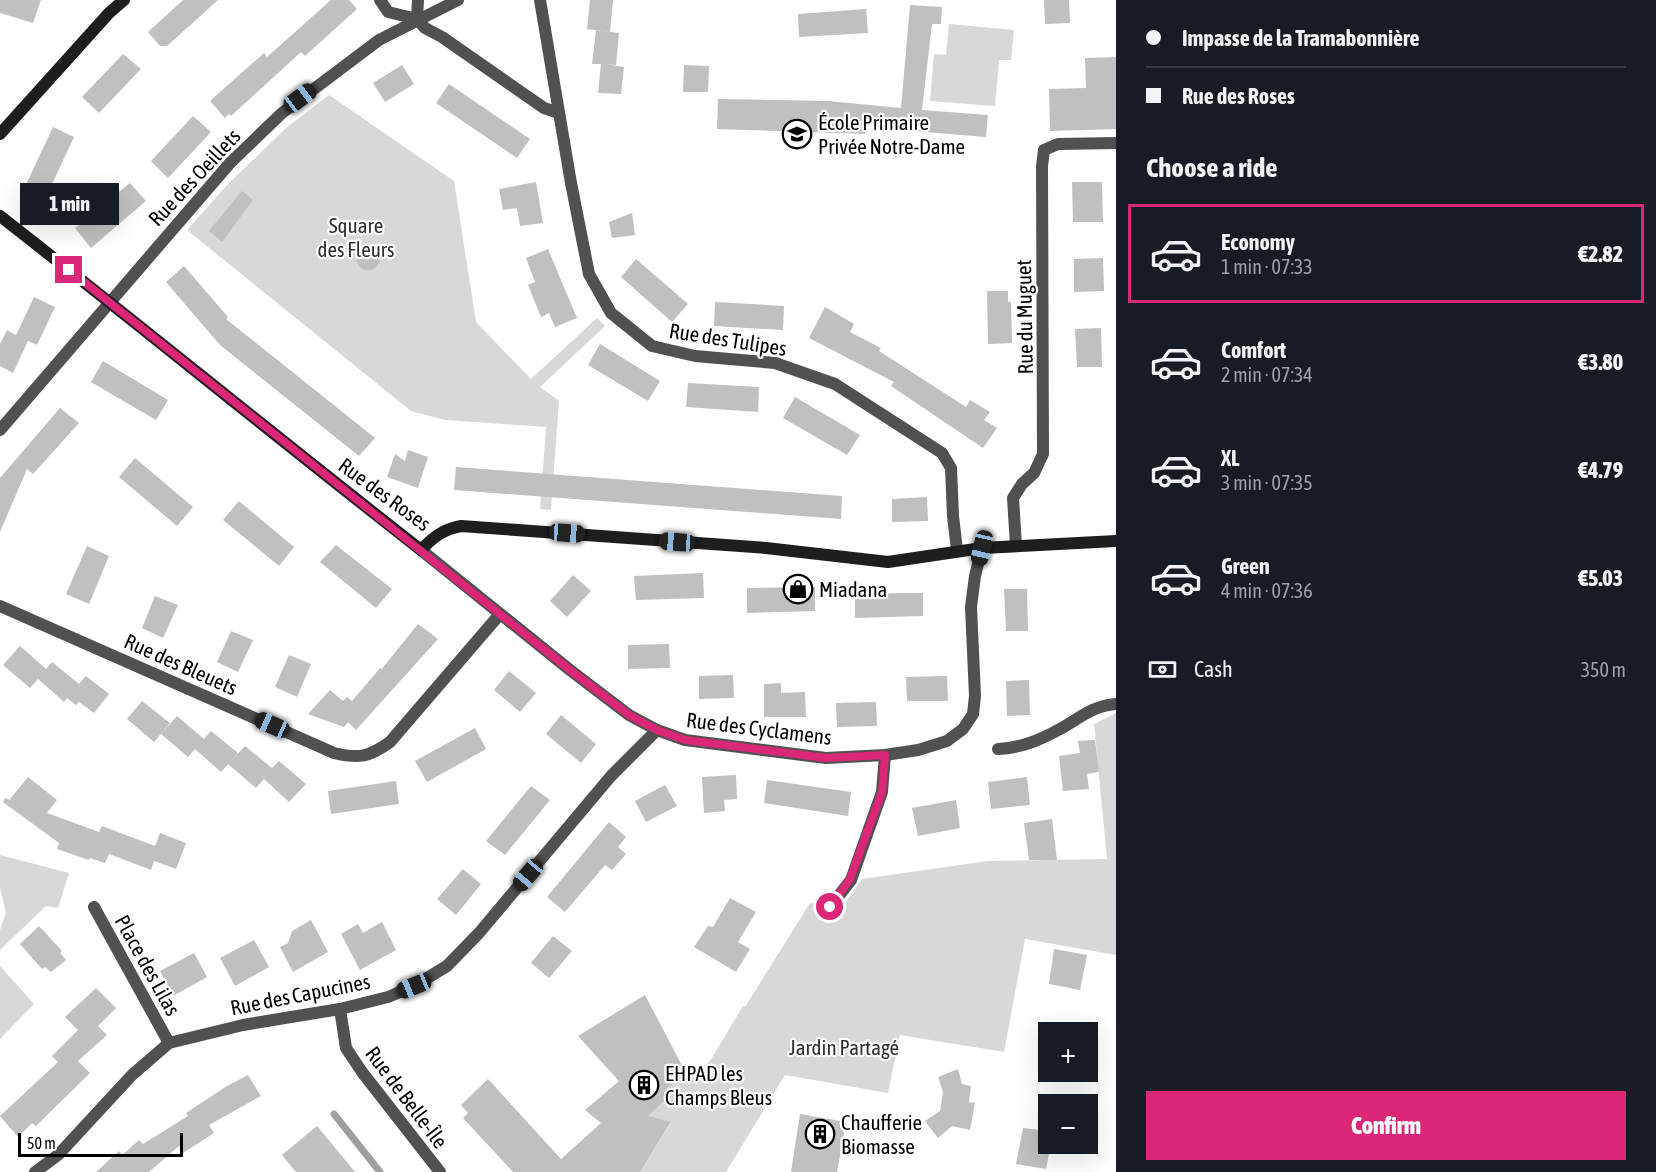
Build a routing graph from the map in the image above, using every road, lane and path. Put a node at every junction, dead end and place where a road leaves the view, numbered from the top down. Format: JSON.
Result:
{"nodes":[{"id":1,"x":124,"y":0,"type":"edge"},
{"id":2,"x":380,"y":0,"type":"edge"},
{"id":3,"x":418,"y":0,"type":"edge"},
{"id":4,"x":458,"y":0,"type":"edge"},
{"id":5,"x":540,"y":0,"type":"edge"},
{"id":6,"x":417,"y":19,"type":"junction"},
{"id":7,"x":559,"y":113,"type":"junction"},
{"id":8,"x":0,"y":134,"type":"edge"},
{"id":9,"x":1116,"y":143,"type":"edge"},
{"id":10,"x":0,"y":216,"type":"edge"},
{"id":11,"x":110,"y":301,"type":"junction"},
{"id":12,"x":0,"y":430,"type":"edge"},
{"id":13,"x":1116,"y":542,"type":"edge"},
{"id":14,"x":1016,"y":546,"type":"junction"},
{"id":15,"x":982,"y":548,"type":"junction"},
{"id":16,"x":421,"y":550,"type":"junction"},
{"id":17,"x":957,"y":550,"type":"junction"},
{"id":18,"x":0,"y":606,"type":"edge"},
{"id":19,"x":500,"y":614,"type":"junction"},
{"id":20,"x":1116,"y":704,"type":"edge"},
{"id":21,"x":657,"y":730,"type":"junction"},
{"id":22,"x":998,"y":749,"type":"dead end"},
{"id":23,"x":885,"y":755,"type":"junction"},
{"id":24,"x":94,"y":907,"type":"dead end"},
{"id":25,"x":830,"y":907,"type":"dead end"},
{"id":26,"x":340,"y":1008,"type":"junction"},
{"id":27,"x":169,"y":1043,"type":"junction"},
{"id":28,"x":35,"y":1172,"type":"edge"},
{"id":29,"x":440,"y":1172,"type":"edge"}],
"edges":[{"from":1,"to":8,"type":"street"},
{"from":2,"to":6,"type":"street"},
{"from":3,"to":6,"type":"street"},
{"from":4,"to":6,"type":"street","name":"Rue des Oeillets"},
{"from":5,"to":7,"type":"street","name":"Rue des Tulipes"},
{"from":6,"to":7,"type":"street"},
{"from":6,"to":11,"type":"street","name":"Rue des Oeillets"},
{"from":7,"to":17,"type":"street","name":"Rue des Tulipes"},
{"from":9,"to":14,"type":"street","name":"Rue du Muguet"},
{"from":10,"to":11,"type":"street","name":"Rue des Roses"},
{"from":11,"to":12,"type":"street","name":"Rue des Oeillets"},
{"from":11,"to":16,"type":"street","name":"Rue des Roses"},
{"from":13,"to":14,"type":"street","name":"Rue des Roses"},
{"from":14,"to":15,"type":"street","name":"Rue des Roses"},
{"from":15,"to":17,"type":"street","name":"Rue des Roses"},
{"from":15,"to":23,"type":"street","name":"Rue des Cyclamens"},
{"from":16,"to":17,"type":"street","name":"Rue des Roses"},
{"from":16,"to":19,"type":"street","name":"Rue des Cyclamens"},
{"from":18,"to":19,"type":"street","name":"Rue des Bleuets"},
{"from":19,"to":21,"type":"street","name":"Rue des Cyclamens"},
{"from":20,"to":22,"type":"street"},
{"from":21,"to":23,"type":"street","name":"Rue des Cyclamens"},
{"from":21,"to":26,"type":"street","name":"Rue des Capucines"},
{"from":23,"to":25,"type":"street"},
{"from":24,"to":27,"type":"street","name":"Place des Lilas"},
{"from":26,"to":27,"type":"street","name":"Rue des Capucines"},
{"from":26,"to":29,"type":"street","name":"Rue de Belle-Île"},
{"from":27,"to":28,"type":"street","name":"Rue des Capucines"}]}
